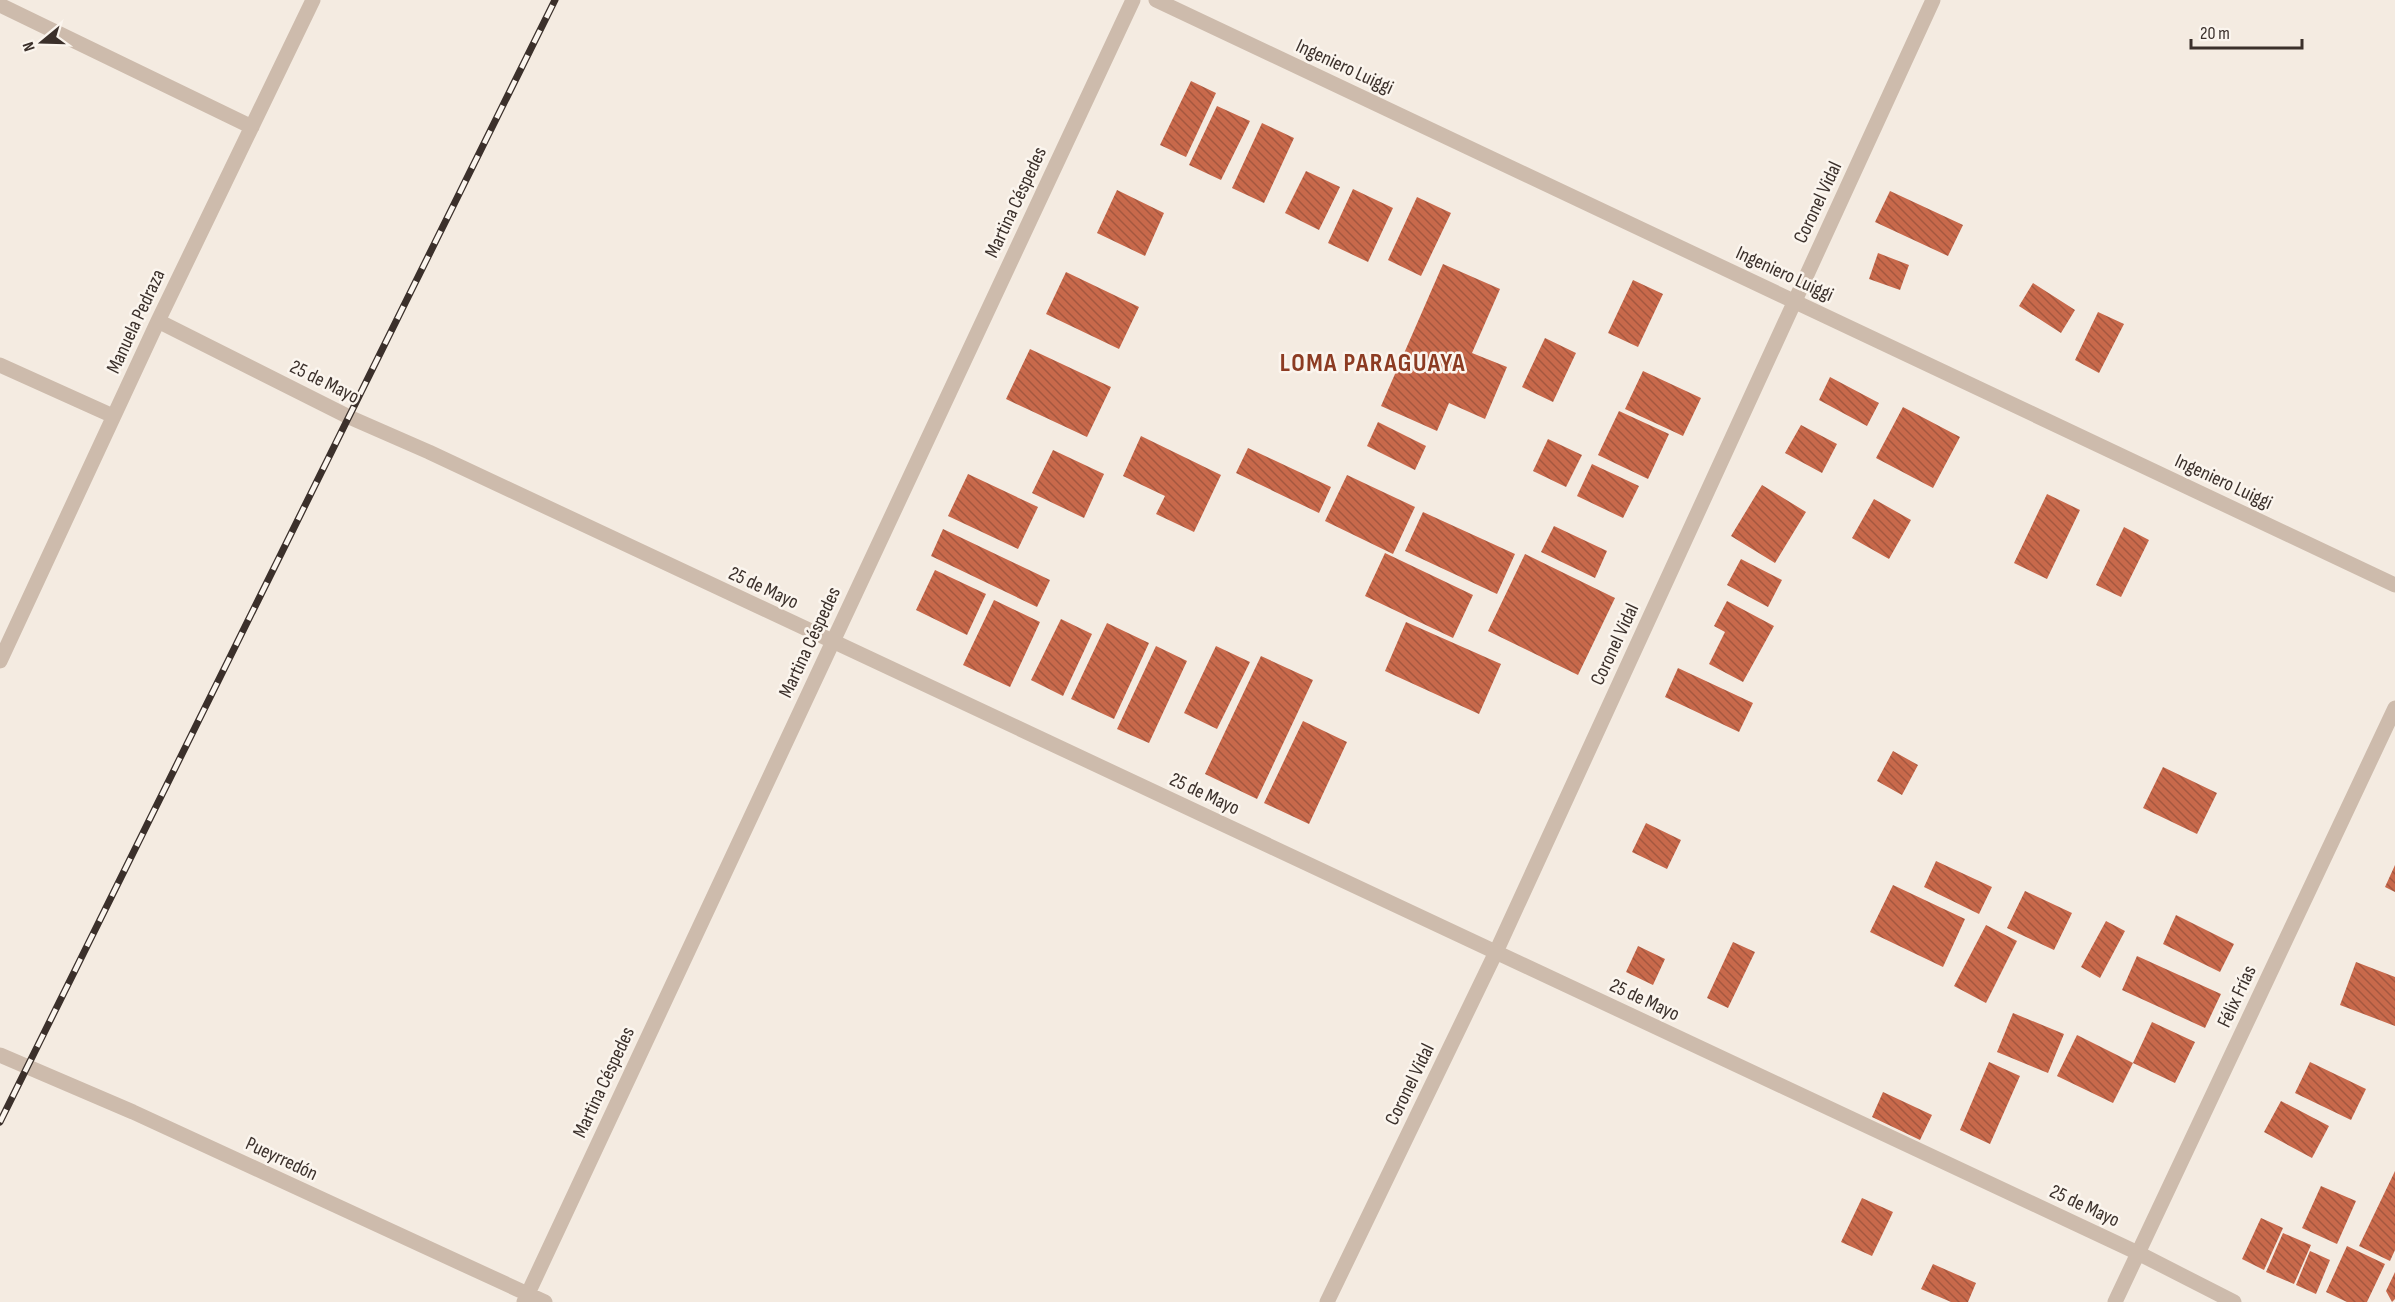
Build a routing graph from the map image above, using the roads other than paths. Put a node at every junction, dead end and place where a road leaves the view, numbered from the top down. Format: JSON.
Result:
{"nodes":[{"id":1,"x":313,"y":0,"type":"edge"},
{"id":2,"x":1133,"y":0,"type":"edge"},
{"id":3,"x":1156,"y":0,"type":"edge"},
{"id":4,"x":1933,"y":0,"type":"edge"},
{"id":5,"x":0,"y":5,"type":"edge"},
{"id":6,"x":252,"y":127,"type":"junction"},
{"id":7,"x":1794,"y":301,"type":"junction"},
{"id":8,"x":158,"y":321,"type":"junction"},
{"id":9,"x":0,"y":365,"type":"edge"},
{"id":10,"x":113,"y":416,"type":"junction"},
{"id":11,"x":2395,"y":585,"type":"edge"},
{"id":12,"x":832,"y":643,"type":"junction"},
{"id":13,"x":0,"y":662,"type":"edge"},
{"id":14,"x":2395,"y":708,"type":"edge"},
{"id":15,"x":1496,"y":952,"type":"junction"},
{"id":16,"x":0,"y":1055,"type":"edge"},
{"id":17,"x":2138,"y":1253,"type":"junction"},
{"id":18,"x":525,"y":1298,"type":"edge"},
{"id":19,"x":545,"y":1302,"type":"edge"},
{"id":20,"x":1327,"y":1302,"type":"edge"},
{"id":21,"x":2115,"y":1302,"type":"edge"},
{"id":22,"x":2234,"y":1302,"type":"edge"}],
"edges":[{"from":1,"to":6,"type":"street","name":"Manuela Pedraza"},
{"from":2,"to":12,"type":"street","name":"Martina Céspedes"},
{"from":3,"to":7,"type":"street","name":"Ingeniero Luiggi"},
{"from":4,"to":7,"type":"street","name":"Coronel Vidal"},
{"from":5,"to":6,"type":"street"},
{"from":6,"to":8,"type":"street","name":"Manuela Pedraza"},
{"from":7,"to":11,"type":"street","name":"Ingeniero Luiggi"},
{"from":7,"to":15,"type":"street","name":"Coronel Vidal"},
{"from":8,"to":10,"type":"street","name":"Manuela Pedraza"},
{"from":8,"to":12,"type":"street","name":"25 de Mayo"},
{"from":9,"to":10,"type":"street"},
{"from":10,"to":13,"type":"street","name":"Manuela Pedraza"},
{"from":12,"to":15,"type":"street","name":"25 de Mayo"},
{"from":12,"to":18,"type":"street","name":"Martina Céspedes"},
{"from":14,"to":17,"type":"street","name":"Félix Frías"},
{"from":15,"to":17,"type":"street","name":"25 de Mayo"},
{"from":15,"to":20,"type":"street","name":"Coronel Vidal"},
{"from":16,"to":18,"type":"street","name":"Pueyrredón"},
{"from":17,"to":21,"type":"street","name":"Félix Frías"},
{"from":17,"to":22,"type":"street","name":"25 de Mayo"},
{"from":18,"to":19,"type":"street","name":"Pueyrredón"}]}
